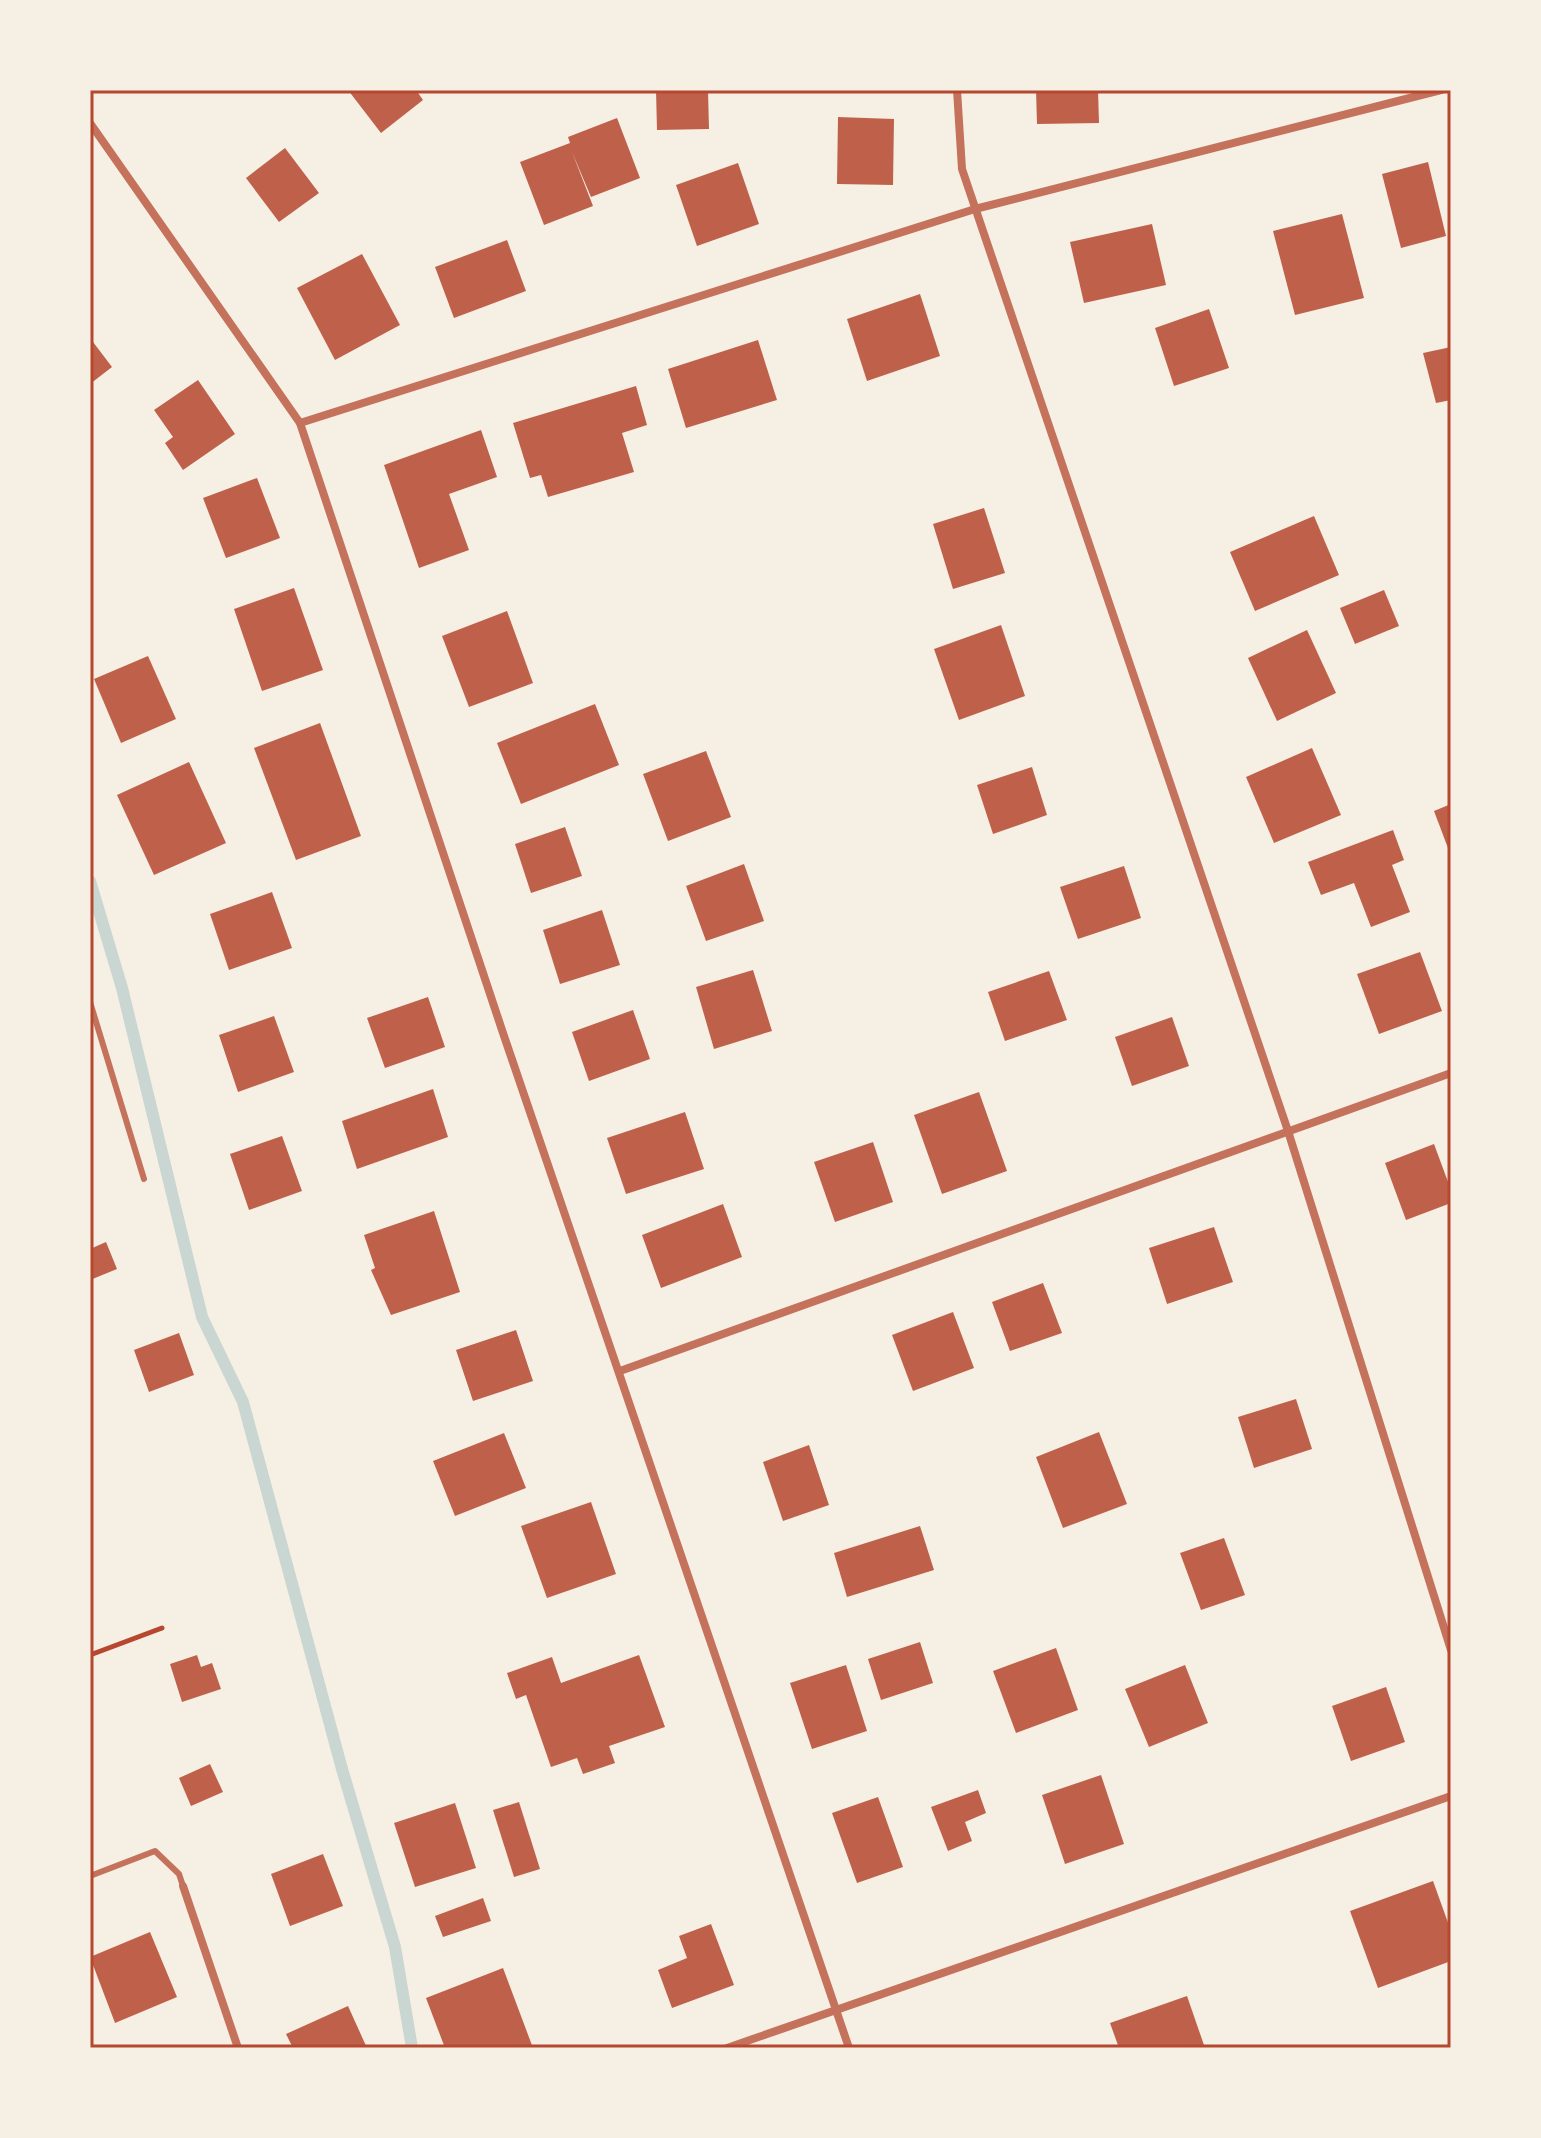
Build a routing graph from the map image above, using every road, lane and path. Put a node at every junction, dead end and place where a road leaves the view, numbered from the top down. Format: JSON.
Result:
{"nodes":[{"id":1,"x":957,"y":90,"type":"edge"},
{"id":2,"x":1441,"y":90,"type":"edge"},
{"id":3,"x":90,"y":123,"type":"edge"},
{"id":4,"x":975,"y":209,"type":"junction"},
{"id":5,"x":300,"y":423,"type":"junction"},
{"id":6,"x":90,"y":1002,"type":"edge"},
{"id":7,"x":1451,"y":1073,"type":"edge"},
{"id":8,"x":1288,"y":1131,"type":"junction"},
{"id":9,"x":144,"y":1179,"type":"dead end"},
{"id":10,"x":620,"y":1371,"type":"junction"},
{"id":11,"x":162,"y":1628,"type":"dead end"},
{"id":12,"x":1451,"y":1650,"type":"edge"},
{"id":13,"x":90,"y":1655,"type":"edge"},
{"id":14,"x":1451,"y":1796,"type":"edge"},
{"id":15,"x":90,"y":1876,"type":"edge"},
{"id":16,"x":183,"y":1886,"type":"joint"},
{"id":17,"x":836,"y":2008,"type":"junction"},
{"id":18,"x":238,"y":2048,"type":"edge"},
{"id":19,"x":727,"y":2048,"type":"edge"},
{"id":20,"x":849,"y":2048,"type":"edge"}],
"edges":[{"from":1,"to":4,"type":"street"},
{"from":2,"to":4,"type":"street"},
{"from":3,"to":5,"type":"street"},
{"from":4,"to":5,"type":"street"},
{"from":4,"to":8,"type":"street"},
{"from":5,"to":10,"type":"street"},
{"from":6,"to":9,"type":"lane"},
{"from":7,"to":8,"type":"street"},
{"from":8,"to":10,"type":"street"},
{"from":8,"to":12,"type":"street"},
{"from":10,"to":17,"type":"street"},
{"from":11,"to":13,"type":"path"},
{"from":14,"to":17,"type":"street"},
{"from":15,"to":16,"type":"lane"},
{"from":16,"to":18,"type":"street"},
{"from":17,"to":19,"type":"street"},
{"from":17,"to":20,"type":"street"}]}
